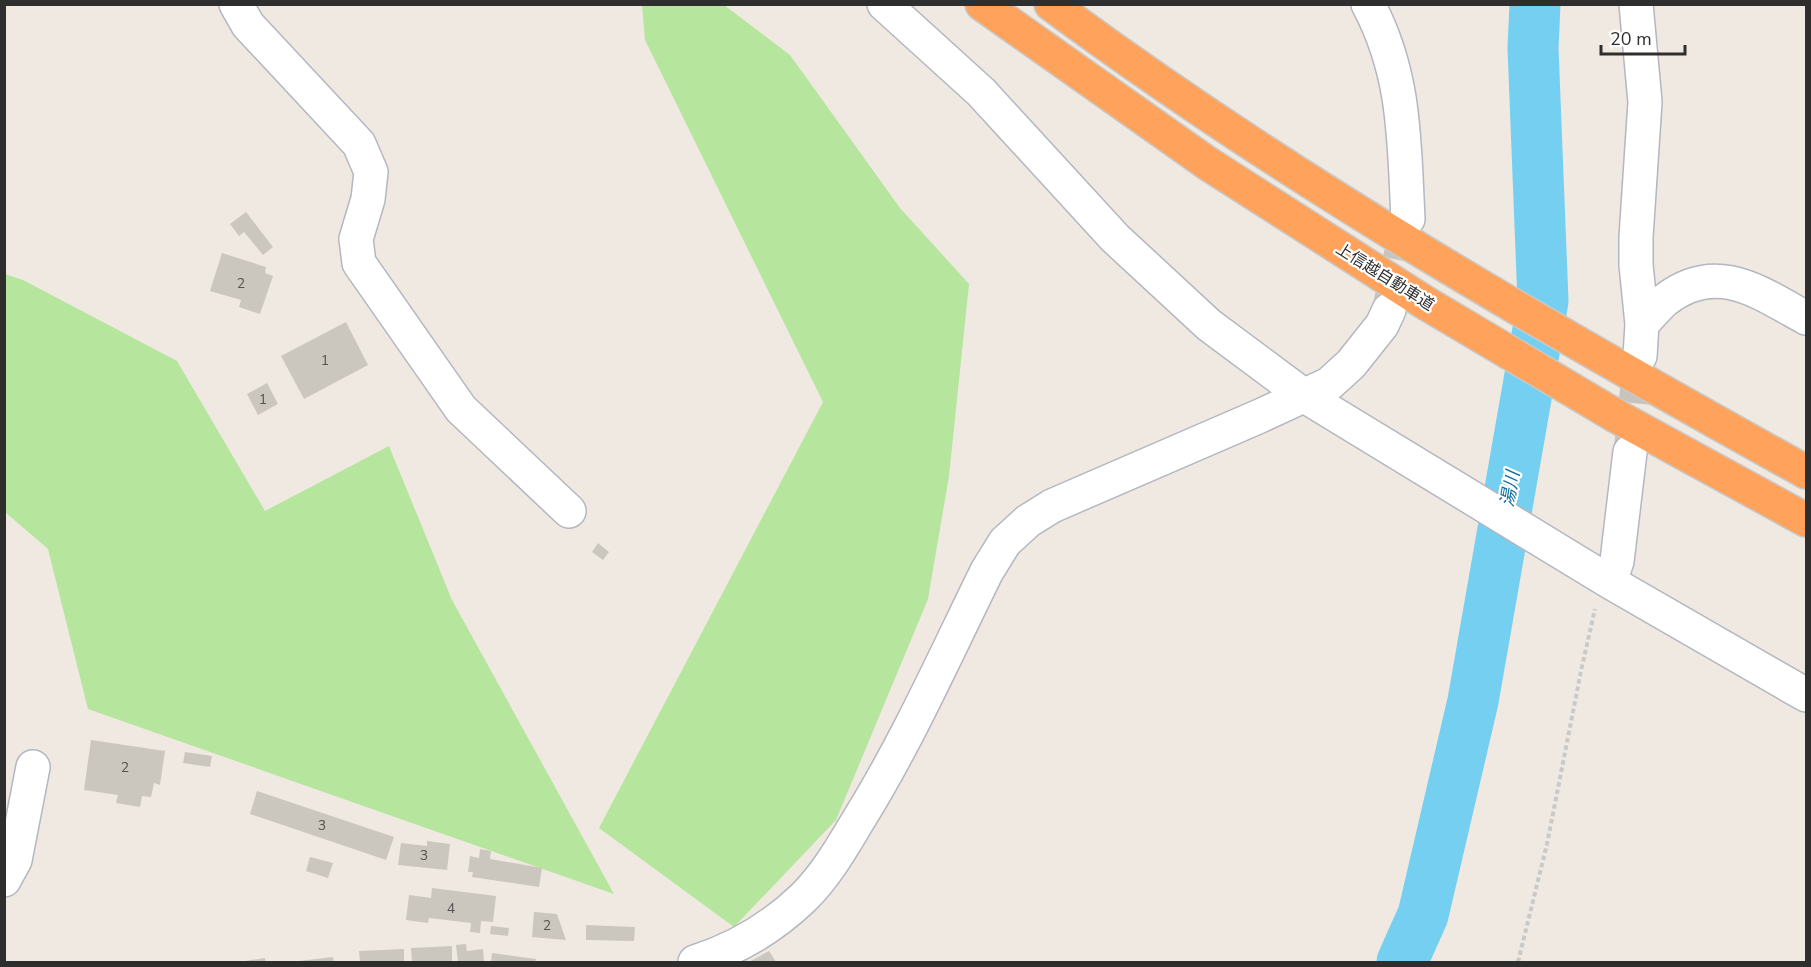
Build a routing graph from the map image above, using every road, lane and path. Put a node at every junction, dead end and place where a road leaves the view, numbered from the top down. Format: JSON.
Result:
{"nodes":[{"id":1,"x":236,"y":4,"type":"edge"},
{"id":2,"x":884,"y":4,"type":"edge"},
{"id":3,"x":982,"y":4,"type":"edge"},
{"id":4,"x":1051,"y":4,"type":"edge"},
{"id":5,"x":1368,"y":4,"type":"edge"},
{"id":6,"x":1636,"y":4,"type":"edge"},
{"id":7,"x":1408,"y":219,"type":"tunnel mouth"},
{"id":8,"x":1389,"y":310,"type":"tunnel mouth"},
{"id":9,"x":1806,"y":318,"type":"edge"},
{"id":10,"x":1642,"y":324,"type":"junction"},
{"id":11,"x":1628,"y":361,"type":"junction"},
{"id":12,"x":1303,"y":395,"type":"junction"},
{"id":13,"x":1630,"y":452,"type":"tunnel mouth"},
{"id":14,"x":1806,"y":472,"type":"edge"},
{"id":15,"x":569,"y":511,"type":"dead end"},
{"id":16,"x":1806,"y":520,"type":"edge"},
{"id":17,"x":1600,"y":576,"type":"junction"},
{"id":18,"x":1806,"y":695,"type":"edge"},
{"id":19,"x":33,"y":766,"type":"dead end"},
{"id":20,"x":4,"y":880,"type":"edge"},
{"id":21,"x":695,"y":963,"type":"edge"},
{"id":22,"x":1518,"y":963,"type":"edge"}],
"edges":[{"from":1,"to":15,"type":"street"},
{"from":2,"to":12,"type":"street"},
{"from":3,"to":16,"type":"highway","name":"上信越自動車道"},
{"from":4,"to":11,"type":"highway"},
{"from":5,"to":7,"type":"street"},
{"from":6,"to":10,"type":"street"},
{"from":8,"to":12,"type":"street"},
{"from":9,"to":10,"type":"street"},
{"from":10,"to":11,"type":"street"},
{"from":11,"to":14,"type":"highway"},
{"from":12,"to":17,"type":"street"},
{"from":12,"to":21,"type":"street"},
{"from":13,"to":17,"type":"street"},
{"from":17,"to":18,"type":"street"},
{"from":17,"to":22,"type":"path"},
{"from":19,"to":20,"type":"street"}]}
